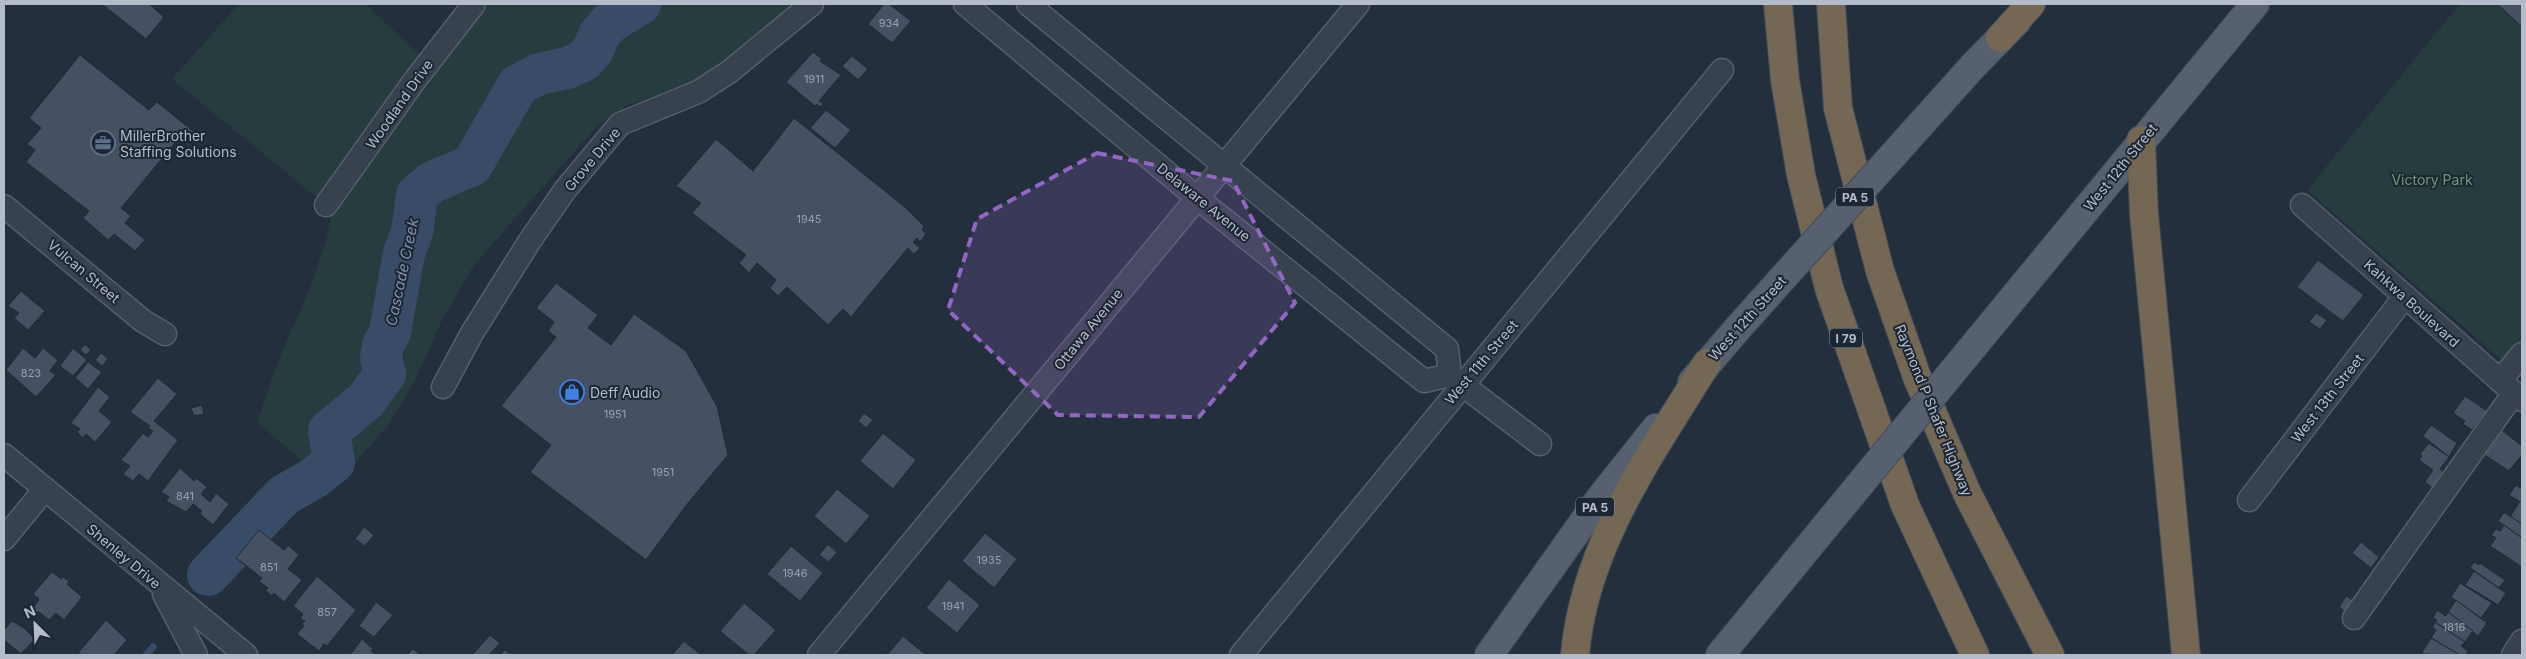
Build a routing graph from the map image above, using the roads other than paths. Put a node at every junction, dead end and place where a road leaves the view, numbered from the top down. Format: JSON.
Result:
{"nodes":[{"id":1,"x":474,"y":4,"type":"edge"},
{"id":2,"x":812,"y":4,"type":"edge"},
{"id":3,"x":965,"y":4,"type":"edge"},
{"id":4,"x":1028,"y":4,"type":"edge"},
{"id":5,"x":1358,"y":4,"type":"edge"},
{"id":6,"x":1778,"y":4,"type":"edge"},
{"id":7,"x":1831,"y":4,"type":"edge"},
{"id":8,"x":1836,"y":4,"type":"edge"},
{"id":9,"x":2033,"y":4,"type":"edge"},
{"id":10,"x":2255,"y":4,"type":"edge"},
{"id":11,"x":2000,"y":38,"type":"joint"},
{"id":12,"x":1834,"y":46,"type":"junction"},
{"id":13,"x":1722,"y":70,"type":"dead end"},
{"id":14,"x":2141,"y":140,"type":"junction"},
{"id":15,"x":1223,"y":166,"type":"junction"},
{"id":16,"x":1196,"y":197,"type":"junction"},
{"id":17,"x":326,"y":205,"type":"dead end"},
{"id":18,"x":2302,"y":205,"type":"dead end"},
{"id":19,"x":4,"y":206,"type":"edge"},
{"id":20,"x":2405,"y":296,"type":"junction"},
{"id":21,"x":165,"y":334,"type":"dead end"},
{"id":22,"x":2522,"y":354,"type":"edge"},
{"id":23,"x":1707,"y":363,"type":"junction"},
{"id":24,"x":1457,"y":379,"type":"junction"},
{"id":25,"x":443,"y":387,"type":"dead end"},
{"id":26,"x":2512,"y":391,"type":"edge"},
{"id":27,"x":1540,"y":444,"type":"dead end"},
{"id":28,"x":4,"y":455,"type":"edge"},
{"id":29,"x":45,"y":488,"type":"junction"},
{"id":30,"x":2249,"y":500,"type":"dead end"},
{"id":31,"x":4,"y":539,"type":"edge"},
{"id":32,"x":158,"y":584,"type":"junction"},
{"id":33,"x":2354,"y":618,"type":"dead end"},
{"id":34,"x":2522,"y":640,"type":"edge"},
{"id":35,"x":196,"y":655,"type":"edge"},
{"id":36,"x":246,"y":655,"type":"edge"},
{"id":37,"x":819,"y":655,"type":"edge"},
{"id":38,"x":1241,"y":655,"type":"edge"},
{"id":39,"x":1489,"y":655,"type":"edge"},
{"id":40,"x":1574,"y":655,"type":"edge"},
{"id":41,"x":1720,"y":655,"type":"edge"},
{"id":42,"x":1975,"y":655,"type":"edge"},
{"id":43,"x":2050,"y":655,"type":"edge"},
{"id":44,"x":2186,"y":655,"type":"edge"},
{"id":45,"x":2513,"y":655,"type":"edge"}],
"edges":[{"from":1,"to":17,"type":"street","name":"Woodland Drive"},
{"from":2,"to":25,"type":"street","name":"Grove Drive"},
{"from":3,"to":16,"type":"street","name":"Delaware Avenue"},
{"from":4,"to":15,"type":"street"},
{"from":5,"to":15,"type":"street","name":"Ottawa Avenue"},
{"from":6,"to":42,"type":"highway","number":"I 79"},
{"from":7,"to":12,"type":"highway","name":"Raymond P Shafer Highway"},
{"from":8,"to":12,"type":"highway"},
{"from":9,"to":11,"type":"highway"},
{"from":10,"to":14,"type":"main road","name":"West 12th Street"},
{"from":11,"to":23,"type":"main road","name":"West 12th Street","number":"PA 5","bridge":true},
{"from":12,"to":43,"type":"highway","name":"Raymond P Shafer Highway"},
{"from":13,"to":24,"type":"street","name":"West 11th Street"},
{"from":14,"to":41,"type":"main road","name":"West 12th Street","bridge":true},
{"from":14,"to":44,"type":"highway"},
{"from":15,"to":16,"type":"street","name":"Ottawa Avenue"},
{"from":15,"to":24,"type":"street"},
{"from":16,"to":24,"type":"street","name":"Delaware Avenue"},
{"from":16,"to":37,"type":"street","name":"Ottawa Avenue"},
{"from":18,"to":20,"type":"street","name":"Kahkwa Boulevard"},
{"from":19,"to":21,"type":"street","name":"Vulcan Street"},
{"from":20,"to":26,"type":"street","name":"Kahkwa Boulevard"},
{"from":20,"to":30,"type":"street","name":"West 13th Street"},
{"from":22,"to":26,"type":"street"},
{"from":23,"to":39,"type":"main road","name":"West 12th Street","number":"PA 5"},
{"from":23,"to":40,"type":"highway"},
{"from":24,"to":27,"type":"street"},
{"from":24,"to":38,"type":"street","name":"West 11th Street"},
{"from":26,"to":33,"type":"street"},
{"from":28,"to":29,"type":"street","name":"Shenley Drive"},
{"from":29,"to":31,"type":"street"},
{"from":29,"to":32,"type":"street","name":"Shenley Drive"},
{"from":32,"to":35,"type":"street"},
{"from":32,"to":36,"type":"street","name":"Shenley Drive"},
{"from":34,"to":45,"type":"street"}]}
